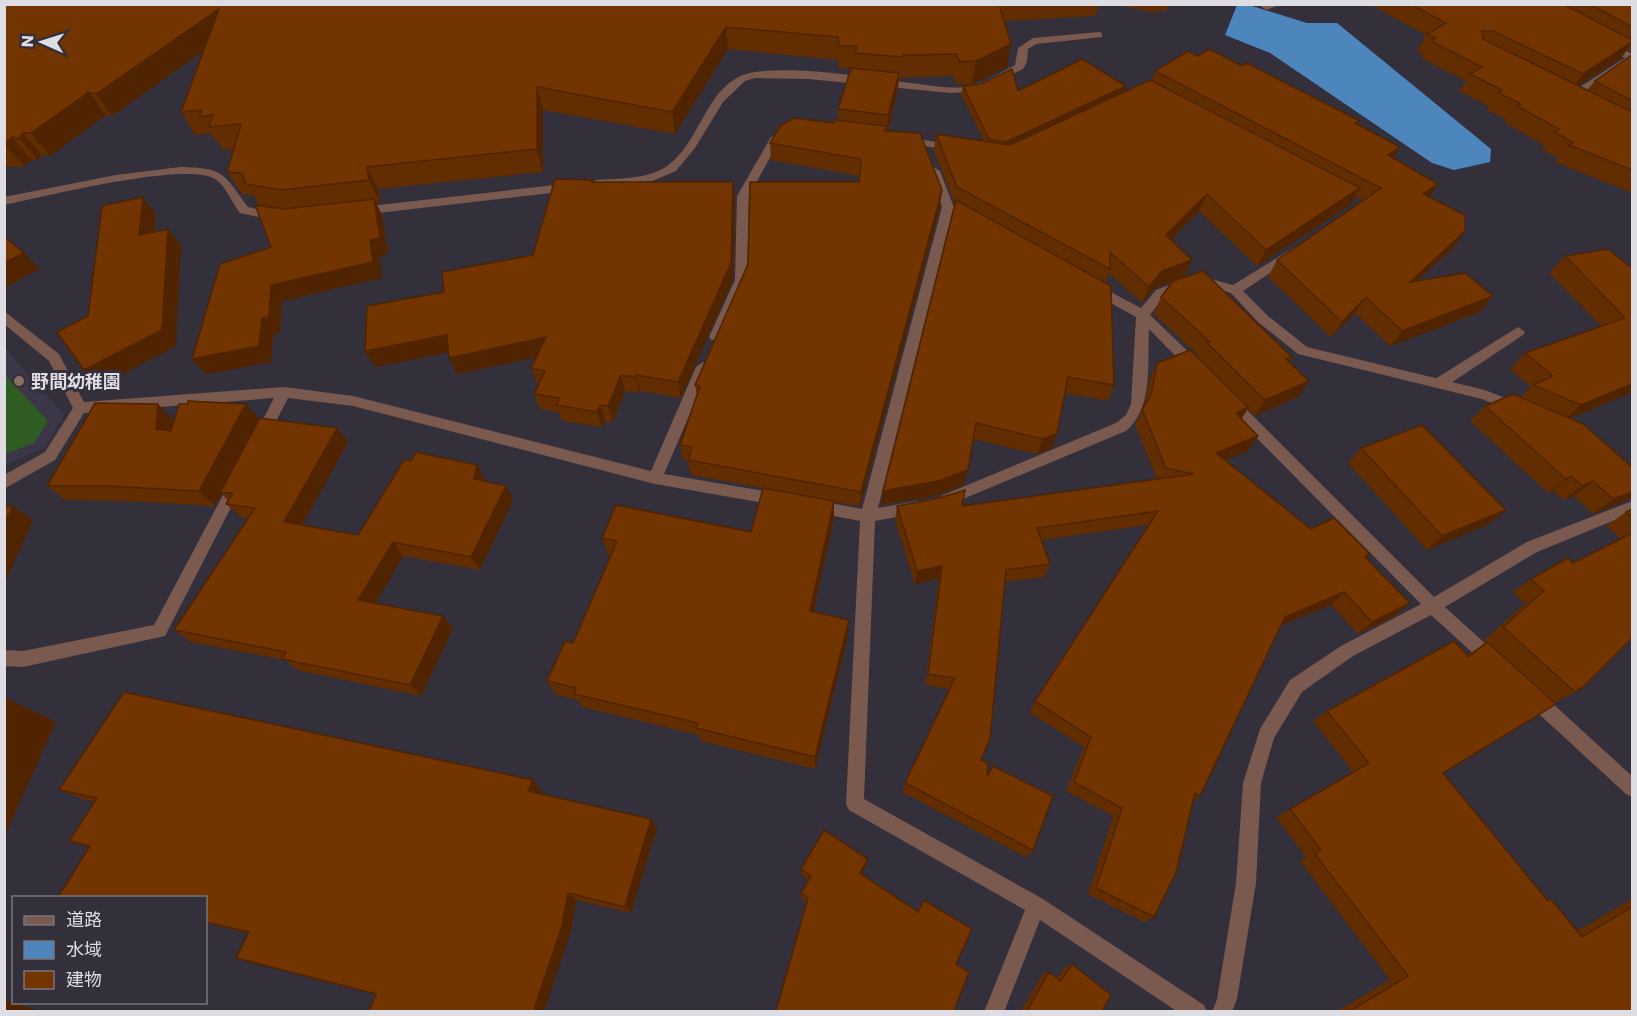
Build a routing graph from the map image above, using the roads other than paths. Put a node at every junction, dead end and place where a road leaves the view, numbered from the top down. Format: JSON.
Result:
{"nodes":[{"id":1,"x":1262,"y":4,"type":"edge"},
{"id":2,"x":1279,"y":4,"type":"edge"},
{"id":3,"x":1099,"y":35,"type":"dead end"},
{"id":4,"x":1594,"y":37,"type":"edge"},
{"id":5,"x":1569,"y":98,"type":"edge"},
{"id":6,"x":795,"y":127,"type":"edge"},
{"id":7,"x":888,"y":138,"type":"edge"},
{"id":8,"x":923,"y":142,"type":"junction"},
{"id":9,"x":970,"y":151,"type":"edge"},
{"id":10,"x":4,"y":201,"type":"edge"},
{"id":11,"x":948,"y":207,"type":"junction"},
{"id":12,"x":352,"y":212,"type":"edge"},
{"id":13,"x":285,"y":218,"type":"edge"},
{"id":14,"x":969,"y":218,"type":"edge"},
{"id":15,"x":1304,"y":244,"type":"edge"},
{"id":16,"x":1082,"y":281,"type":"edge"},
{"id":17,"x":1235,"y":290,"type":"junction"},
{"id":18,"x":1143,"y":315,"type":"junction"},
{"id":19,"x":4,"y":316,"type":"edge"},
{"id":20,"x":1518,"y":332,"type":"dead end"},
{"id":21,"x":1440,"y":383,"type":"junction"},
{"id":22,"x":284,"y":392,"type":"junction"},
{"id":23,"x":80,"y":408,"type":"junction"},
{"id":24,"x":1528,"y":414,"type":"edge"},
{"id":25,"x":655,"y":478,"type":"junction"},
{"id":26,"x":4,"y":483,"type":"edge"},
{"id":27,"x":1632,"y":507,"type":"edge"},
{"id":28,"x":868,"y":516,"type":"junction"},
{"id":29,"x":1433,"y":606,"type":"junction"},
{"id":30,"x":4,"y":658,"type":"edge"},
{"id":31,"x":1504,"y":671,"type":"edge"},
{"id":32,"x":1521,"y":687,"type":"edge"},
{"id":33,"x":1632,"y":788,"type":"edge"},
{"id":34,"x":1036,"y":906,"type":"junction"},
{"id":35,"x":994,"y":1011,"type":"edge"},
{"id":36,"x":1197,"y":1011,"type":"edge"},
{"id":37,"x":1222,"y":1011,"type":"edge"}],
"edges":[{"from":1,"to":2,"type":"street"},
{"from":3,"to":12,"type":"street"},
{"from":4,"to":5,"type":"street"},
{"from":6,"to":25,"type":"street"},
{"from":7,"to":8,"type":"street"},
{"from":8,"to":9,"type":"street"},
{"from":8,"to":11,"type":"street"},
{"from":10,"to":13,"type":"street"},
{"from":11,"to":14,"type":"street"},
{"from":11,"to":28,"type":"street"},
{"from":15,"to":17,"type":"street"},
{"from":16,"to":18,"type":"street"},
{"from":17,"to":18,"type":"street"},
{"from":17,"to":21,"type":"street"},
{"from":18,"to":28,"type":"street"},
{"from":18,"to":29,"type":"street"},
{"from":19,"to":23,"type":"street"},
{"from":20,"to":21,"type":"street"},
{"from":21,"to":24,"type":"street"},
{"from":22,"to":23,"type":"street"},
{"from":22,"to":25,"type":"street"},
{"from":22,"to":30,"type":"street"},
{"from":23,"to":26,"type":"street"},
{"from":25,"to":28,"type":"street"},
{"from":27,"to":29,"type":"street"},
{"from":28,"to":34,"type":"street"},
{"from":29,"to":31,"type":"street"},
{"from":29,"to":37,"type":"street"},
{"from":32,"to":33,"type":"street"},
{"from":34,"to":35,"type":"street"},
{"from":34,"to":36,"type":"street"}]}
